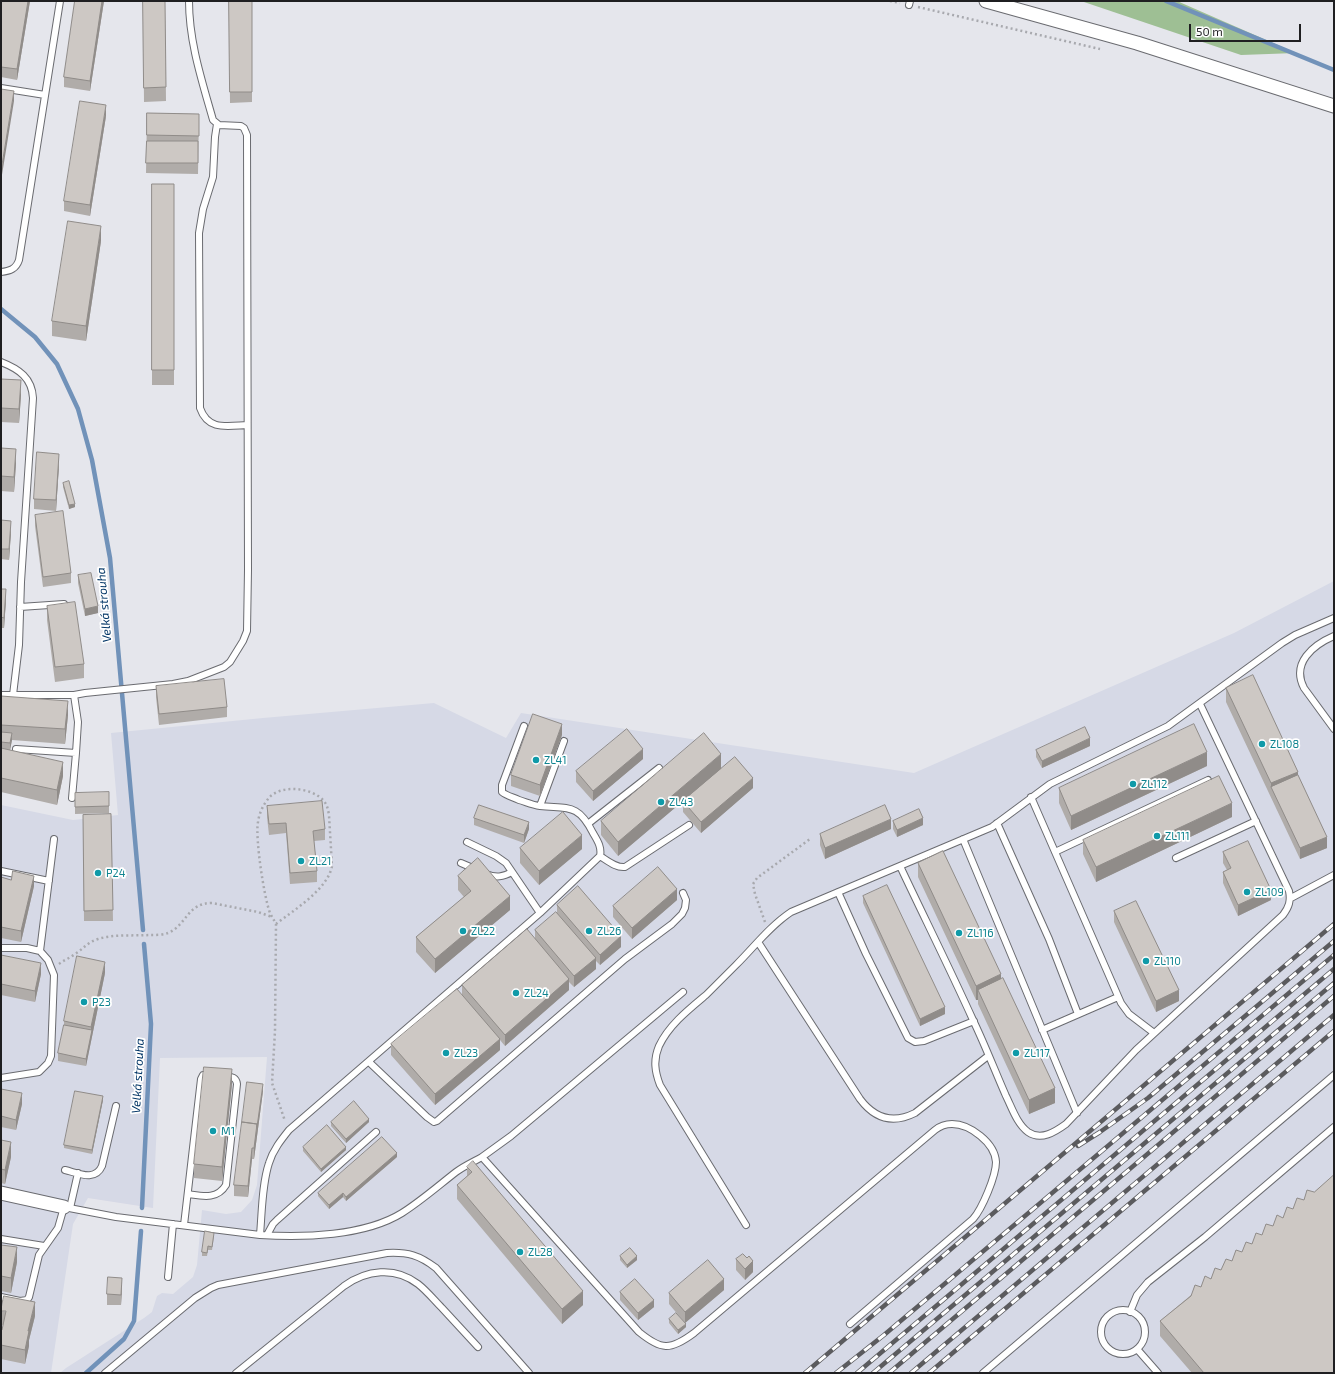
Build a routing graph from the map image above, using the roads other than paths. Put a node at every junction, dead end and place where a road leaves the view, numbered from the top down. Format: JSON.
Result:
{"nodes":[{"id":1,"x":60,"y":1,"type":"edge"},
{"id":2,"x":189,"y":1,"type":"edge"},
{"id":3,"x":986,"y":1,"type":"edge"},
{"id":4,"x":1,"y":88,"type":"edge"},
{"id":5,"x":45,"y":95,"type":"junction"},
{"id":6,"x":1334,"y":106,"type":"edge"},
{"id":7,"x":217,"y":124,"type":"junction"},
{"id":8,"x":1,"y":272,"type":"edge"},
{"id":9,"x":1,"y":362,"type":"edge"},
{"id":10,"x":247,"y":425,"type":"junction"},
{"id":11,"x":72,"y":603,"type":"edge"},
{"id":12,"x":20,"y":607,"type":"junction"},
{"id":13,"x":1334,"y":618,"type":"edge"},
{"id":14,"x":1334,"y":636,"type":"edge"},
{"id":15,"x":1,"y":694,"type":"edge"},
{"id":16,"x":13,"y":695,"type":"junction"},
{"id":17,"x":74,"y":696,"type":"junction"},
{"id":18,"x":1200,"y":704,"type":"junction"},
{"id":19,"x":524,"y":726,"type":"dead end"},
{"id":20,"x":1334,"y":728,"type":"edge"},
{"id":21,"x":564,"y":742,"type":"dead end"},
{"id":22,"x":16,"y":749,"type":"dead end"},
{"id":23,"x":76,"y":753,"type":"junction"},
{"id":24,"x":659,"y":768,"type":"dead end"},
{"id":25,"x":1208,"y":780,"type":"edge"},
{"id":26,"x":1031,"y":797,"type":"junction"},
{"id":27,"x":72,"y":798,"type":"dead end"},
{"id":28,"x":540,"y":806,"type":"junction"},
{"id":29,"x":1256,"y":821,"type":"junction"},
{"id":30,"x":588,"y":823,"type":"junction"},
{"id":31,"x":997,"y":823,"type":"junction"},
{"id":32,"x":689,"y":826,"type":"dead end"},
{"id":33,"x":54,"y":839,"type":"dead end"},
{"id":34,"x":963,"y":839,"type":"junction"},
{"id":35,"x":466,"y":842,"type":"dead end"},
{"id":36,"x":1055,"y":852,"type":"junction"},
{"id":37,"x":600,"y":856,"type":"junction"},
{"id":38,"x":1176,"y":858,"type":"dead end"},
{"id":39,"x":461,"y":864,"type":"dead end"},
{"id":40,"x":900,"y":866,"type":"junction"},
{"id":41,"x":1,"y":871,"type":"edge"},
{"id":42,"x":512,"y":872,"type":"junction"},
{"id":43,"x":1334,"y":875,"type":"edge"},
{"id":44,"x":49,"y":880,"type":"junction"},
{"id":45,"x":838,"y":892,"type":"junction"},
{"id":46,"x":683,"y":893,"type":"dead end"},
{"id":47,"x":1290,"y":898,"type":"junction"},
{"id":48,"x":540,"y":913,"type":"junction"},
{"id":49,"x":758,"y":942,"type":"junction"},
{"id":50,"x":1,"y":948,"type":"edge"},
{"id":51,"x":40,"y":950,"type":"junction"},
{"id":52,"x":683,"y":992,"type":"dead end"},
{"id":53,"x":1118,"y":997,"type":"junction"},
{"id":54,"x":1078,"y":1014,"type":"junction"},
{"id":55,"x":974,"y":1021,"type":"junction"},
{"id":56,"x":1042,"y":1030,"type":"junction"},
{"id":57,"x":1154,"y":1033,"type":"junction"},
{"id":58,"x":988,"y":1056,"type":"junction"},
{"id":59,"x":369,"y":1062,"type":"junction"},
{"id":60,"x":1334,"y":1075,"type":"edge"},
{"id":61,"x":1,"y":1078,"type":"edge"},
{"id":62,"x":116,"y":1106,"type":"dead end"},
{"id":63,"x":1077,"y":1113,"type":"junction"},
{"id":64,"x":1334,"y":1128,"type":"edge"},
{"id":65,"x":376,"y":1132,"type":"dead end"},
{"id":66,"x":482,"y":1157,"type":"junction"},
{"id":67,"x":64,"y":1170,"type":"dead end"},
{"id":68,"x":78,"y":1173,"type":"junction"},
{"id":69,"x":1,"y":1193,"type":"edge"},
{"id":70,"x":188,"y":1194,"type":"junction"},
{"id":71,"x":67,"y":1207,"type":"junction"},
{"id":72,"x":173,"y":1224,"type":"junction"},
{"id":73,"x":184,"y":1225,"type":"junction"},
{"id":74,"x":746,"y":1225,"type":"dead end"},
{"id":75,"x":260,"y":1235,"type":"junction"},
{"id":76,"x":267,"y":1235,"type":"junction"},
{"id":77,"x":1,"y":1238,"type":"edge"},
{"id":78,"x":44,"y":1246,"type":"junction"},
{"id":79,"x":168,"y":1277,"type":"dead end"},
{"id":80,"x":1,"y":1297,"type":"edge"},
{"id":81,"x":1130,"y":1312,"type":"junction"},
{"id":82,"x":850,"y":1324,"type":"dead end"},
{"id":83,"x":478,"y":1346,"type":"dead end"},
{"id":84,"x":1137,"y":1349,"type":"junction"},
{"id":85,"x":105,"y":1373,"type":"edge"},
{"id":86,"x":236,"y":1373,"type":"edge"},
{"id":87,"x":529,"y":1373,"type":"edge"},
{"id":88,"x":983,"y":1373,"type":"edge"},
{"id":89,"x":1158,"y":1373,"type":"edge"}],
"edges":[{"from":1,"to":5,"type":"lane"},
{"from":2,"to":7,"type":"lane"},
{"from":3,"to":6,"type":"street"},
{"from":4,"to":5,"type":"lane"},
{"from":5,"to":8,"type":"lane"},
{"from":7,"to":10,"type":"lane"},
{"from":7,"to":10,"type":"lane"},
{"from":9,"to":12,"type":"lane"},
{"from":10,"to":17,"type":"lane"},
{"from":11,"to":12,"type":"lane"},
{"from":12,"to":16,"type":"lane"},
{"from":13,"to":18,"type":"lane"},
{"from":14,"to":20,"type":"lane"},
{"from":15,"to":16,"type":"lane"},
{"from":16,"to":17,"type":"lane"},
{"from":17,"to":23,"type":"lane"},
{"from":18,"to":26,"type":"lane"},
{"from":18,"to":29,"type":"lane"},
{"from":19,"to":28,"type":"lane"},
{"from":21,"to":28,"type":"lane"},
{"from":22,"to":23,"type":"lane"},
{"from":23,"to":27,"type":"lane"},
{"from":24,"to":30,"type":"lane"},
{"from":25,"to":36,"type":"lane"},
{"from":26,"to":31,"type":"lane"},
{"from":26,"to":36,"type":"lane"},
{"from":28,"to":30,"type":"lane"},
{"from":29,"to":38,"type":"lane"},
{"from":29,"to":47,"type":"lane"},
{"from":30,"to":37,"type":"lane"},
{"from":31,"to":34,"type":"lane"},
{"from":31,"to":54,"type":"lane"},
{"from":32,"to":37,"type":"lane"},
{"from":33,"to":44,"type":"lane"},
{"from":34,"to":40,"type":"lane"},
{"from":34,"to":56,"type":"lane"},
{"from":35,"to":42,"type":"lane"},
{"from":36,"to":53,"type":"lane"},
{"from":37,"to":48,"type":"lane"},
{"from":39,"to":42,"type":"lane"},
{"from":40,"to":45,"type":"lane"},
{"from":40,"to":55,"type":"lane"},
{"from":41,"to":44,"type":"lane"},
{"from":42,"to":48,"type":"lane"},
{"from":43,"to":47,"type":"lane"},
{"from":44,"to":51,"type":"lane"},
{"from":45,"to":49,"type":"lane"},
{"from":45,"to":55,"type":"lane"},
{"from":46,"to":59,"type":"lane"},
{"from":47,"to":57,"type":"lane"},
{"from":48,"to":59,"type":"lane"},
{"from":49,"to":58,"type":"lane"},
{"from":49,"to":74,"type":"lane"},
{"from":50,"to":51,"type":"lane"},
{"from":51,"to":61,"type":"lane"},
{"from":52,"to":66,"type":"lane"},
{"from":53,"to":54,"type":"lane"},
{"from":53,"to":57,"type":"lane"},
{"from":54,"to":56,"type":"lane"},
{"from":55,"to":58,"type":"lane"},
{"from":56,"to":63,"type":"lane"},
{"from":57,"to":63,"type":"lane"},
{"from":58,"to":63,"type":"lane"},
{"from":59,"to":75,"type":"lane"},
{"from":60,"to":88,"type":"lane"},
{"from":62,"to":68,"type":"lane"},
{"from":64,"to":81,"type":"lane"},
{"from":65,"to":76,"type":"lane"},
{"from":66,"to":76,"type":"lane"},
{"from":66,"to":82,"type":"lane"},
{"from":67,"to":68,"type":"lane"},
{"from":68,"to":71,"type":"lane"},
{"from":69,"to":71,"type":"street"},
{"from":70,"to":70,"type":"lane"},
{"from":70,"to":73,"type":"lane"},
{"from":71,"to":72,"type":"lane"},
{"from":71,"to":78,"type":"lane"},
{"from":72,"to":73,"type":"lane"},
{"from":72,"to":79,"type":"lane"},
{"from":73,"to":75,"type":"lane"},
{"from":75,"to":76,"type":"lane"},
{"from":77,"to":78,"type":"lane"},
{"from":78,"to":80,"type":"lane"},
{"from":81,"to":84,"type":"lane"},
{"from":81,"to":84,"type":"lane"},
{"from":83,"to":86,"type":"lane"},
{"from":84,"to":89,"type":"lane"},
{"from":85,"to":87,"type":"lane"}]}
